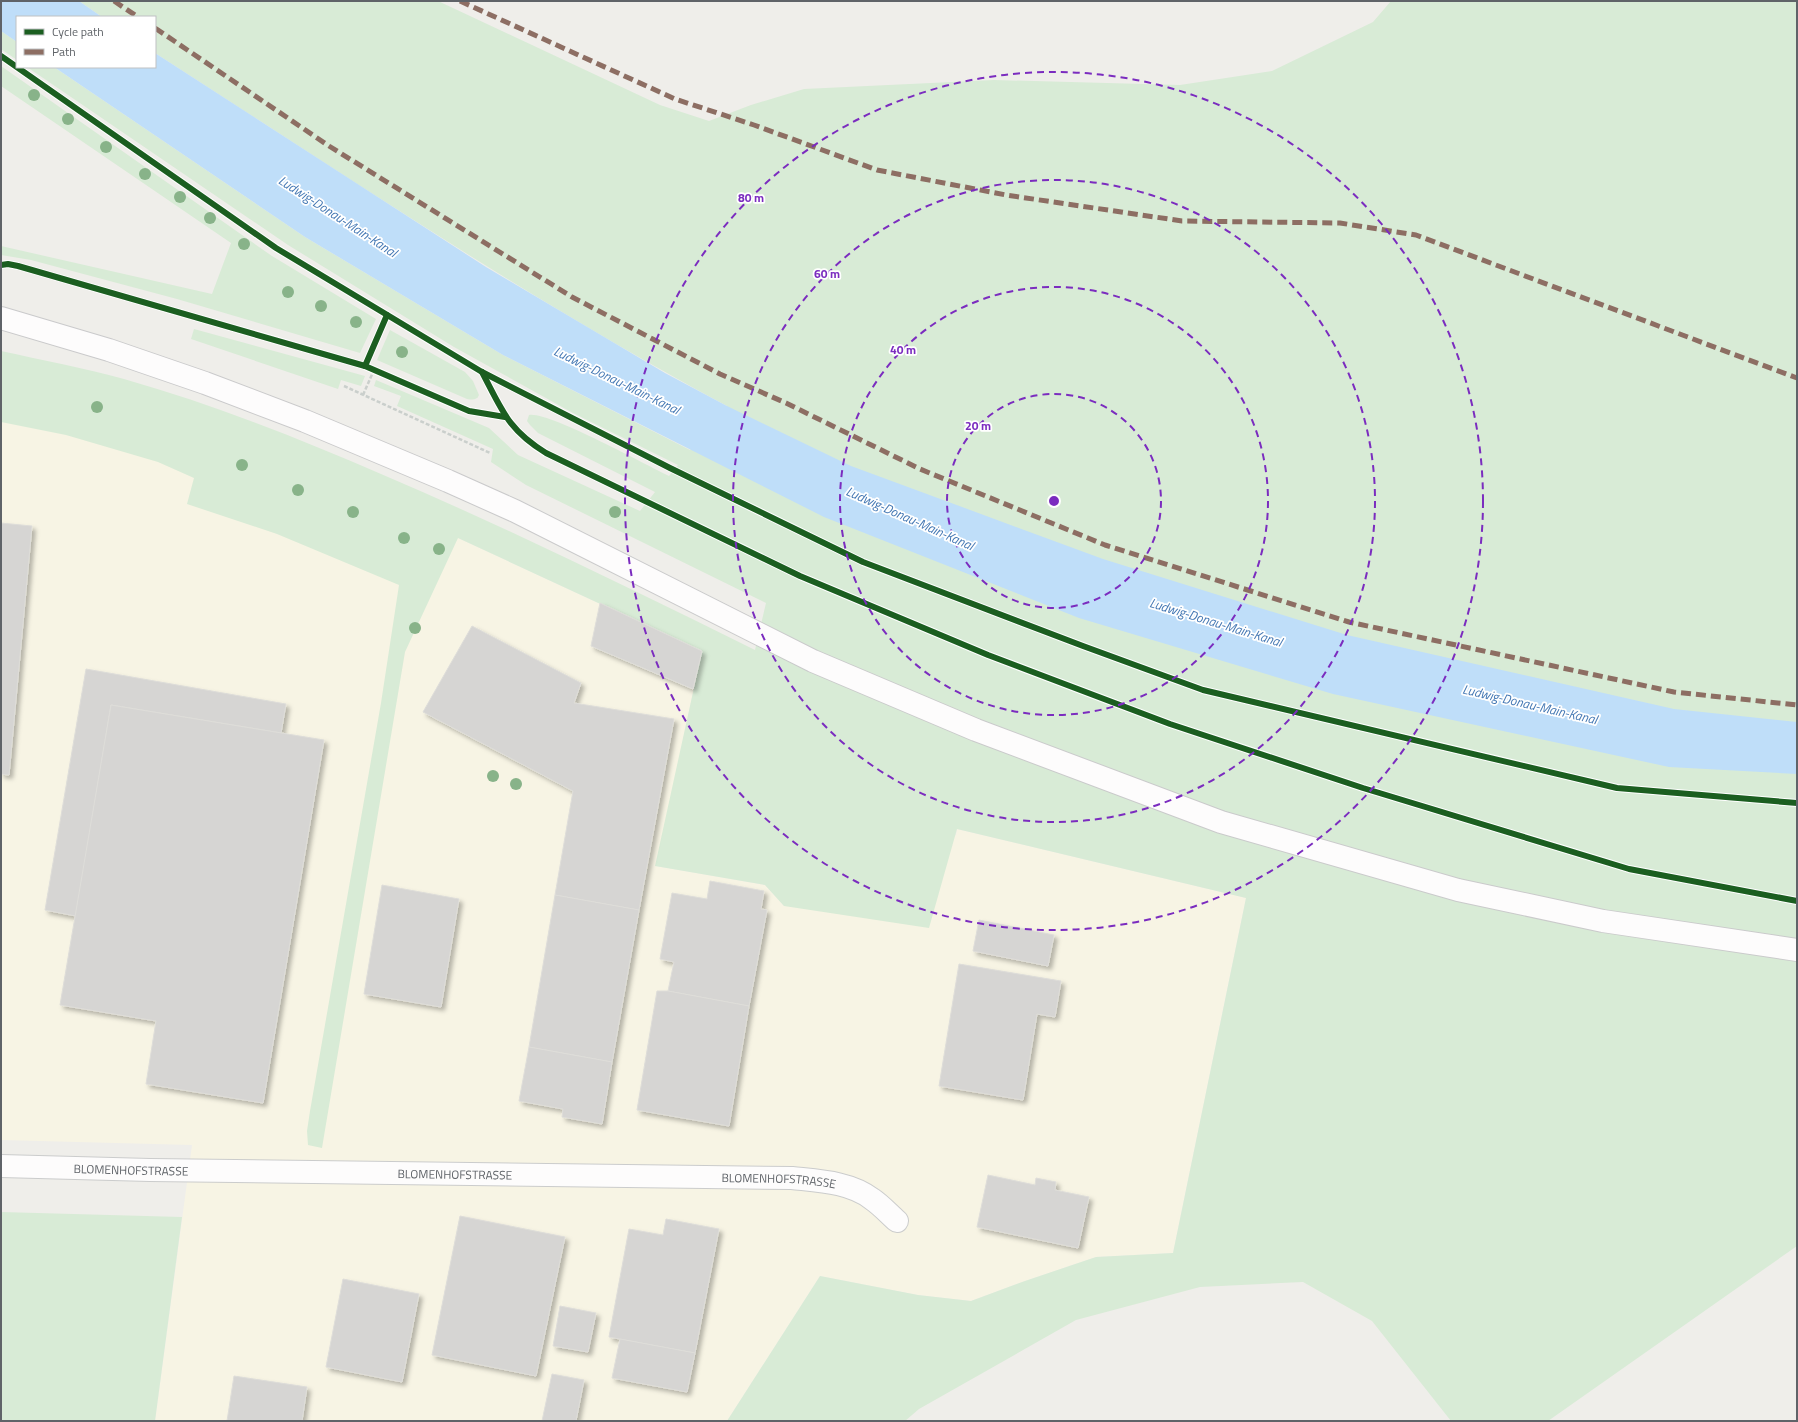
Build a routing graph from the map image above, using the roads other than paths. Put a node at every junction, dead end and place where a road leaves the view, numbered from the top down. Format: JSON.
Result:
{"nodes":[{"id":1,"x":1,"y":318,"type":"edge"},
{"id":2,"x":1797,"y":950,"type":"edge"},
{"id":3,"x":1,"y":1166,"type":"edge"},
{"id":4,"x":897,"y":1221,"type":"dead end"}],
"edges":[{"from":1,"to":2,"type":"main road"},
{"from":3,"to":4,"type":"main road","name":"BLOMENHOFSTRASSE"}]}
